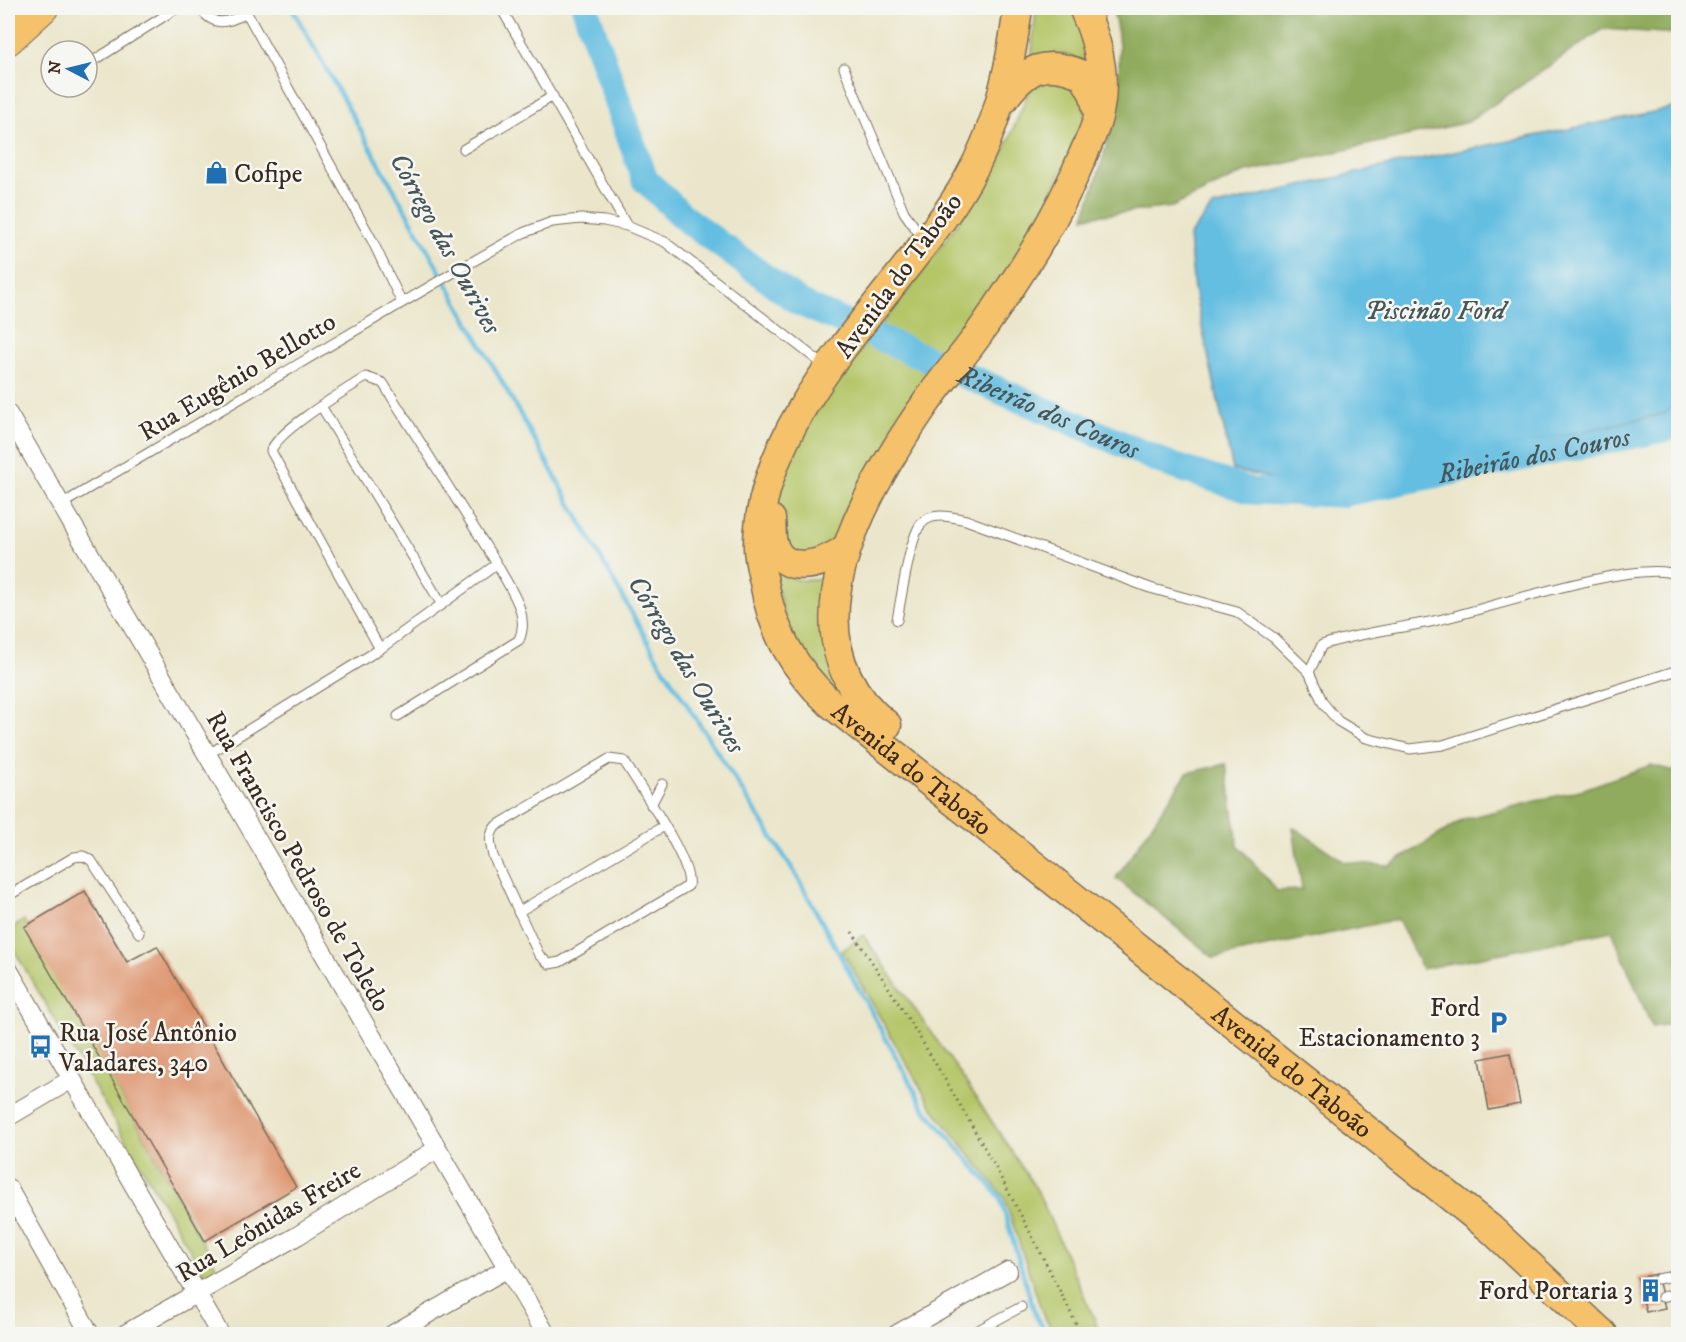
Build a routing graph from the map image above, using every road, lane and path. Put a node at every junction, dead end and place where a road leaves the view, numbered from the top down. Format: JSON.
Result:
{"nodes":[{"id":1,"x":43,"y":8,"type":"edge"},
{"id":2,"x":177,"y":8,"type":"edge"},
{"id":3,"x":200,"y":8,"type":"edge"},
{"id":4,"x":501,"y":8,"type":"edge"},
{"id":5,"x":1018,"y":8,"type":"edge"},
{"id":6,"x":245,"y":10,"type":"edge"},
{"id":7,"x":1087,"y":11,"type":"edge"},
{"id":8,"x":8,"y":40,"type":"edge"},
{"id":9,"x":99,"y":57,"type":"edge"},
{"id":10,"x":844,"y":68,"type":"dead end"},
{"id":11,"x":553,"y":96,"type":"junction"},
{"id":12,"x":1000,"y":105,"type":"junction"},
{"id":13,"x":1098,"y":118,"type":"junction"},
{"id":14,"x":464,"y":149,"type":"dead end"},
{"id":15,"x":627,"y":226,"type":"junction"},
{"id":16,"x":925,"y":241,"type":"junction"},
{"id":17,"x":402,"y":303,"type":"junction"},
{"id":18,"x":834,"y":363,"type":"junction"},
{"id":19,"x":321,"y":406,"type":"junction"},
{"id":20,"x":8,"y":414,"type":"edge"},
{"id":21,"x":62,"y":504,"type":"junction"},
{"id":22,"x":846,"y":548,"type":"junction"},
{"id":23,"x":769,"y":557,"type":"junction"},
{"id":24,"x":496,"y":564,"type":"junction"},
{"id":25,"x":1678,"y":576,"type":"edge"},
{"id":26,"x":442,"y":605,"type":"junction"},
{"id":27,"x":897,"y":620,"type":"dead end"},
{"id":28,"x":380,"y":649,"type":"junction"},
{"id":29,"x":1678,"y":670,"type":"edge"},
{"id":30,"x":1309,"y":672,"type":"junction"},
{"id":31,"x":398,"y":716,"type":"dead end"},
{"id":32,"x":207,"y":755,"type":"junction"},
{"id":33,"x":662,"y":784,"type":"dead end"},
{"id":34,"x":651,"y":805,"type":"junction"},
{"id":35,"x":664,"y":826,"type":"junction"},
{"id":36,"x":8,"y":896,"type":"edge"},
{"id":37,"x":518,"y":912,"type":"junction"},
{"id":38,"x":852,"y":932,"type":"dead end"},
{"id":39,"x":139,"y":933,"type":"dead end"},
{"id":40,"x":10,"y":978,"type":"edge"},
{"id":41,"x":72,"y":1079,"type":"junction"},
{"id":42,"x":8,"y":1117,"type":"edge"},
{"id":43,"x":437,"y":1149,"type":"junction"},
{"id":44,"x":8,"y":1188,"type":"edge"},
{"id":45,"x":506,"y":1269,"type":"junction"},
{"id":46,"x":1008,"y":1271,"type":"dead end"},
{"id":47,"x":1678,"y":1275,"type":"edge"},
{"id":48,"x":1658,"y":1279,"type":"dead end"},
{"id":49,"x":197,"y":1293,"type":"junction"},
{"id":50,"x":1678,"y":1293,"type":"edge"},
{"id":51,"x":1662,"y":1297,"type":"dead end"},
{"id":52,"x":1021,"y":1307,"type":"dead end"},
{"id":53,"x":90,"y":1335,"type":"edge"},
{"id":54,"x":125,"y":1335,"type":"edge"},
{"id":55,"x":220,"y":1335,"type":"edge"},
{"id":56,"x":393,"y":1335,"type":"edge"},
{"id":57,"x":546,"y":1335,"type":"edge"},
{"id":58,"x":897,"y":1335,"type":"edge"},
{"id":59,"x":971,"y":1335,"type":"edge"},
{"id":60,"x":1081,"y":1335,"type":"edge"},
{"id":61,"x":1603,"y":1335,"type":"edge"},
{"id":62,"x":1623,"y":1335,"type":"edge"}],
"edges":[{"from":1,"to":8,"type":"highway"},
{"from":2,"to":9,"type":"lane"},
{"from":3,"to":6,"type":"lane"},
{"from":4,"to":11,"type":"lane"},
{"from":5,"to":12,"type":"main road","name":"Avenida do Taboão"},
{"from":6,"to":17,"type":"lane"},
{"from":7,"to":13,"type":"main road","name":"Avenida do Taboão"},
{"from":10,"to":16,"type":"lane"},
{"from":11,"to":14,"type":"lane"},
{"from":11,"to":15,"type":"lane"},
{"from":12,"to":13,"type":"main road"},
{"from":12,"to":16,"type":"main road","name":"Avenida do Taboão"},
{"from":13,"to":22,"type":"main road","name":"Avenida do Taboão"},
{"from":15,"to":17,"type":"lane","name":"Rua Eugênio Bellotto"},
{"from":15,"to":18,"type":"lane","name":"Rua Eugênio Bellotto"},
{"from":16,"to":18,"type":"main road","name":"Avenida do Taboão"},
{"from":17,"to":21,"type":"lane","name":"Rua Eugênio Bellotto"},
{"from":18,"to":23,"type":"main road","name":"Avenida do Taboão"},
{"from":19,"to":24,"type":"lane"},
{"from":19,"to":26,"type":"lane"},
{"from":19,"to":28,"type":"lane"},
{"from":20,"to":21,"type":"street","name":"Rua Francisco Pedroso de Toledo"},
{"from":21,"to":32,"type":"street","name":"Rua Francisco Pedroso de Toledo"},
{"from":22,"to":23,"type":"main road"},
{"from":22,"to":62,"type":"main road","name":"Avenida do Taboão"},
{"from":23,"to":61,"type":"main road","name":"Avenida do Taboão"},
{"from":24,"to":26,"type":"lane"},
{"from":24,"to":31,"type":"lane"},
{"from":25,"to":30,"type":"lane"},
{"from":26,"to":28,"type":"lane"},
{"from":27,"to":30,"type":"lane"},
{"from":28,"to":32,"type":"lane"},
{"from":29,"to":30,"type":"lane"},
{"from":32,"to":43,"type":"street","name":"Rua Francisco Pedroso de Toledo"},
{"from":33,"to":34,"type":"lane"},
{"from":34,"to":35,"type":"lane"},
{"from":34,"to":37,"type":"lane"},
{"from":35,"to":37,"type":"lane"},
{"from":35,"to":37,"type":"lane"},
{"from":36,"to":39,"type":"lane"},
{"from":38,"to":60,"type":"path"},
{"from":40,"to":41,"type":"street"},
{"from":41,"to":42,"type":"street"},
{"from":41,"to":49,"type":"street"},
{"from":43,"to":45,"type":"street","name":"Rua Francisco Pedroso de Toledo"},
{"from":43,"to":49,"type":"street","name":"Rua Leônidas Freire"},
{"from":44,"to":53,"type":"street"},
{"from":45,"to":56,"type":"street"},
{"from":45,"to":57,"type":"street","name":"Rua Francisco Pedroso de Toledo"},
{"from":46,"to":58,"type":"street"},
{"from":47,"to":48,"type":"lane"},
{"from":49,"to":54,"type":"street","name":"Rua Leônidas Freire"},
{"from":49,"to":55,"type":"street"},
{"from":50,"to":51,"type":"lane"},
{"from":52,"to":59,"type":"lane"}]}
